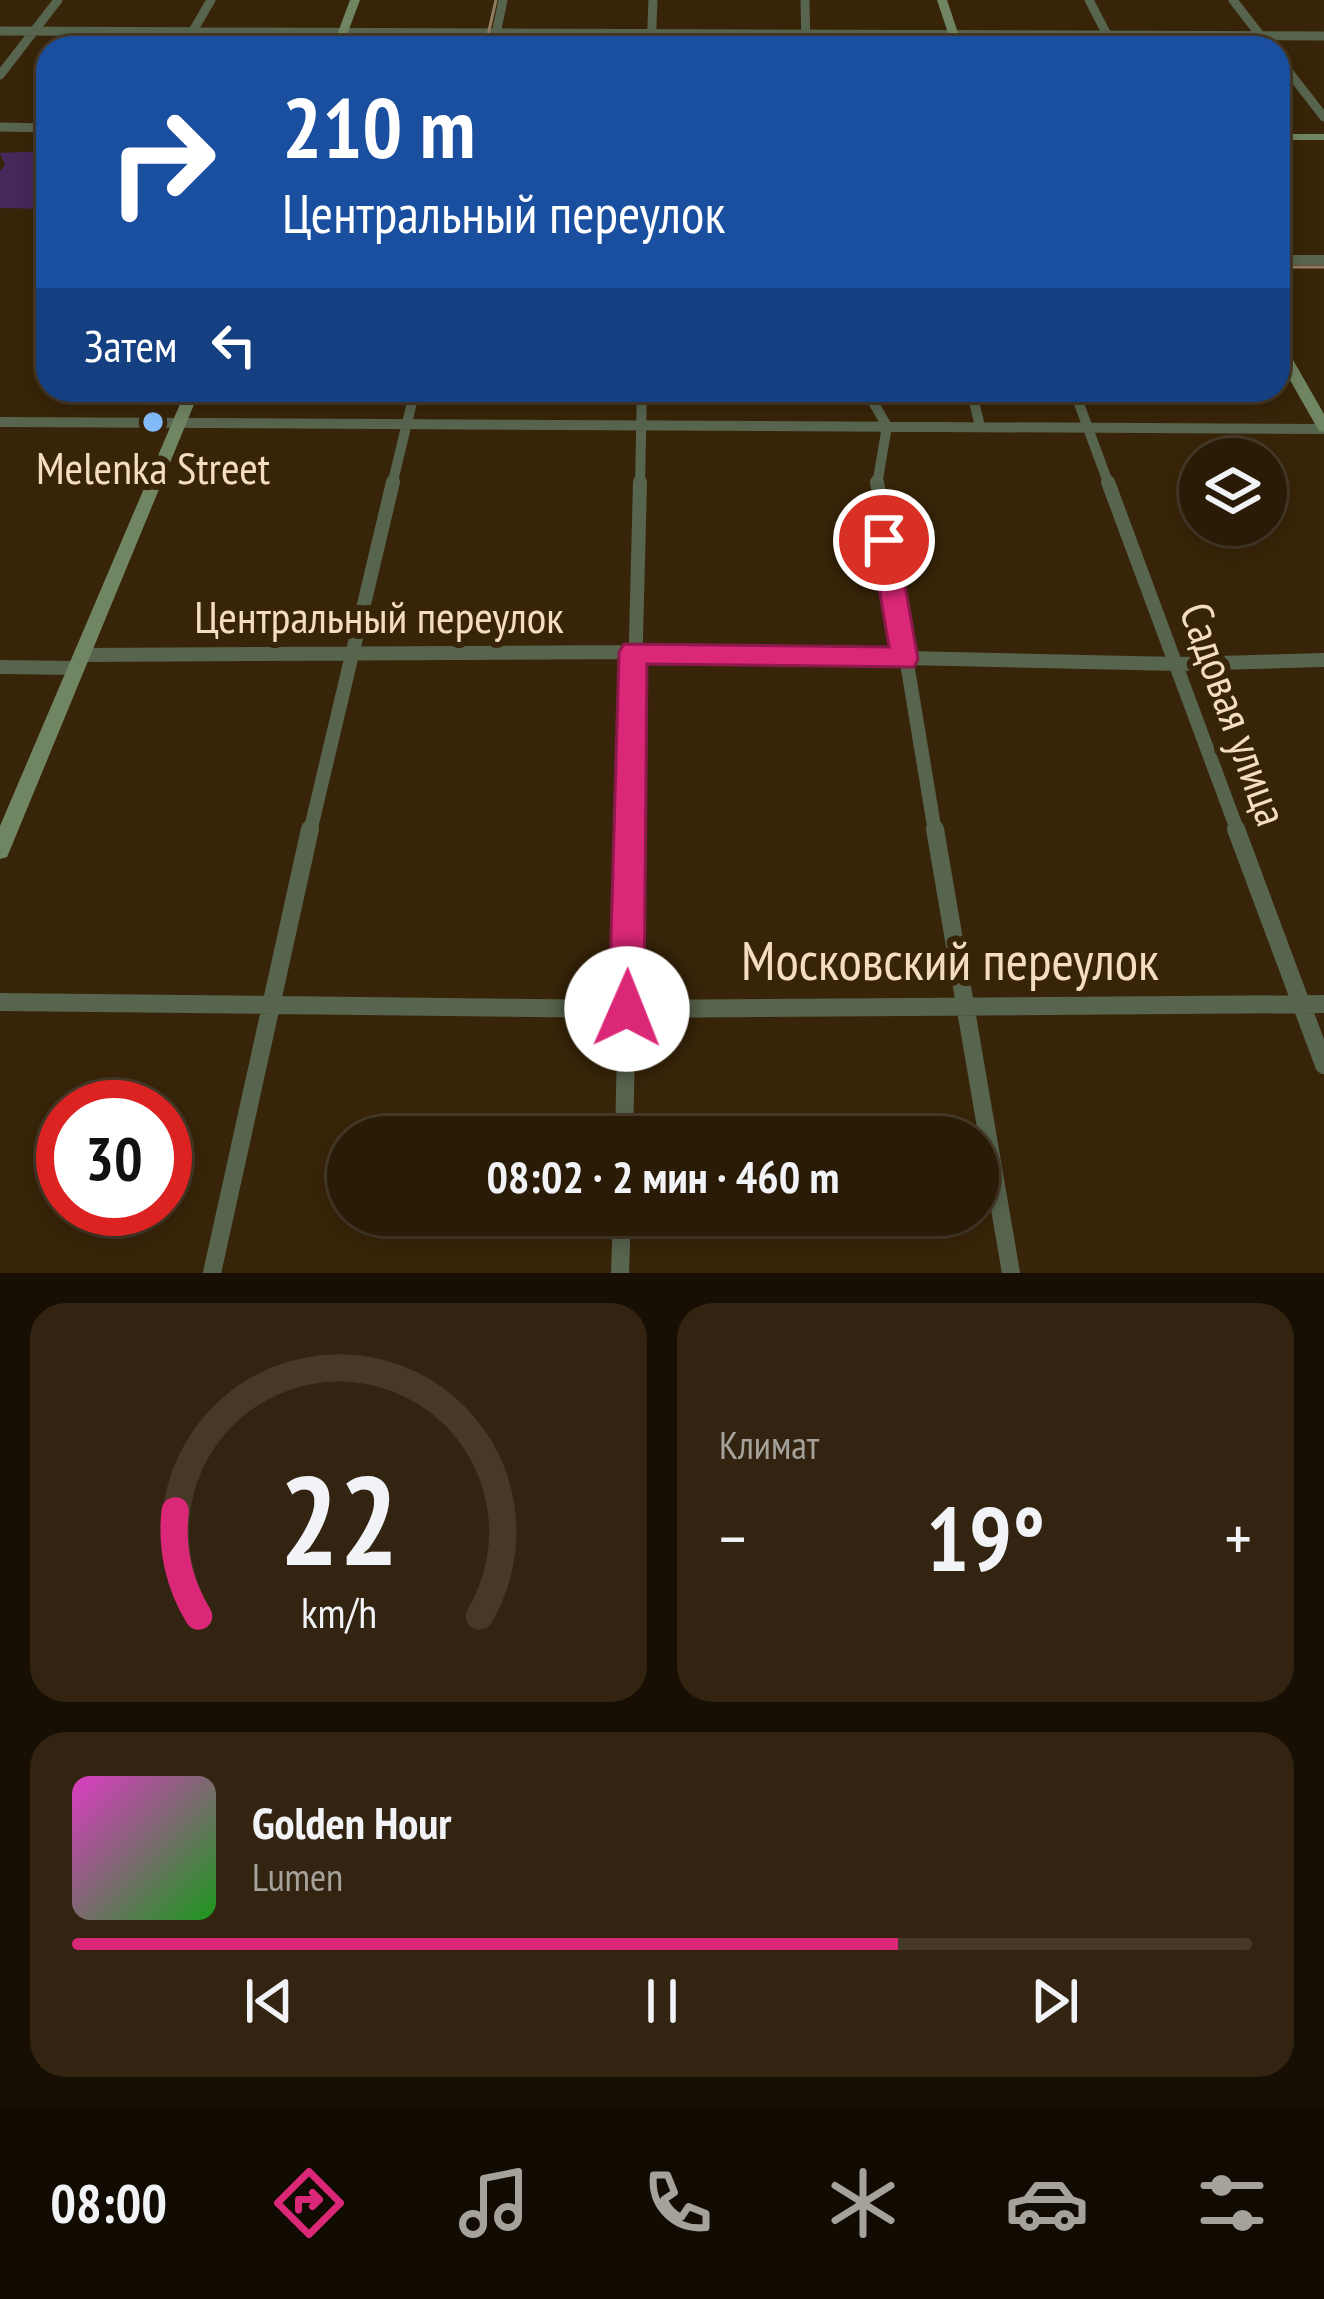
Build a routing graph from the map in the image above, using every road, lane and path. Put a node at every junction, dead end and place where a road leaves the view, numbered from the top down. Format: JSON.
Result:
{"nodes":[{"id":1,"x":58,"y":0,"type":"edge"},
{"id":2,"x":211,"y":0,"type":"edge"},
{"id":3,"x":355,"y":0,"type":"edge"},
{"id":4,"x":503,"y":0,"type":"edge"},
{"id":5,"x":652,"y":0,"type":"edge"},
{"id":6,"x":805,"y":0,"type":"edge"},
{"id":7,"x":942,"y":0,"type":"edge"},
{"id":8,"x":1089,"y":0,"type":"edge"},
{"id":9,"x":1233,"y":0,"type":"edge"},
{"id":10,"x":0,"y":31,"type":"edge"},
{"id":11,"x":33,"y":31,"type":"junction"},
{"id":12,"x":193,"y":31,"type":"junction"},
{"id":13,"x":496,"y":32,"type":"junction"},
{"id":14,"x":343,"y":33,"type":"junction"},
{"id":15,"x":652,"y":33,"type":"junction"},
{"id":16,"x":804,"y":34,"type":"junction"},
{"id":17,"x":954,"y":34,"type":"junction"},
{"id":18,"x":1108,"y":35,"type":"junction"},
{"id":19,"x":1260,"y":35,"type":"junction"},
{"id":20,"x":190,"y":36,"type":"edge"},
{"id":21,"x":342,"y":36,"type":"edge"},
{"id":22,"x":495,"y":36,"type":"edge"},
{"id":23,"x":652,"y":36,"type":"edge"},
{"id":24,"x":1324,"y":36,"type":"edge"},
{"id":25,"x":1290,"y":73,"type":"edge"},
{"id":26,"x":0,"y":75,"type":"edge"},
{"id":27,"x":1324,"y":117,"type":"edge"},
{"id":28,"x":0,"y":127,"type":"edge"},
{"id":29,"x":36,"y":128,"type":"edge"},
{"id":30,"x":1290,"y":137,"type":"edge"},
{"id":31,"x":1324,"y":137,"type":"edge"},
{"id":32,"x":1290,"y":260,"type":"edge"},
{"id":33,"x":1324,"y":260,"type":"edge"},
{"id":34,"x":1290,"y":367,"type":"edge"},
{"id":35,"x":188,"y":402,"type":"edge"},
{"id":36,"x":412,"y":402,"type":"edge"},
{"id":37,"x":641,"y":402,"type":"edge"},
{"id":38,"x":873,"y":402,"type":"edge"},
{"id":39,"x":974,"y":402,"type":"edge"},
{"id":40,"x":1078,"y":402,"type":"edge"},
{"id":41,"x":0,"y":422,"type":"edge"},
{"id":42,"x":179,"y":422,"type":"junction"},
{"id":43,"x":640,"y":422,"type":"junction"},
{"id":44,"x":405,"y":424,"type":"junction"},
{"id":45,"x":887,"y":426,"type":"junction"},
{"id":46,"x":980,"y":426,"type":"junction"},
{"id":47,"x":1085,"y":427,"type":"junction"},
{"id":48,"x":1324,"y":428,"type":"edge"},
{"id":49,"x":352,"y":652,"type":"junction"},
{"id":50,"x":633,"y":652,"type":"junction"},
{"id":51,"x":904,"y":659,"type":"junction"},
{"id":52,"x":1324,"y":660,"type":"edge"},
{"id":53,"x":79,"y":662,"type":"junction"},
{"id":54,"x":1179,"y":664,"type":"junction"},
{"id":55,"x":0,"y":667,"type":"edge"},
{"id":56,"x":0,"y":850,"type":"edge"},
{"id":57,"x":0,"y":1003,"type":"edge"},
{"id":58,"x":1302,"y":1003,"type":"junction"},
{"id":59,"x":1324,"y":1004,"type":"edge"},
{"id":60,"x":968,"y":1005,"type":"junction"},
{"id":61,"x":268,"y":1006,"type":"junction"},
{"id":62,"x":627,"y":1009,"type":"junction"},
{"id":63,"x":1324,"y":1064,"type":"edge"},
{"id":64,"x":624,"y":1116,"type":"edge"},
{"id":65,"x":621,"y":1236,"type":"edge"},
{"id":66,"x":212,"y":1273,"type":"edge"},
{"id":67,"x":620,"y":1273,"type":"edge"},
{"id":68,"x":1011,"y":1273,"type":"edge"}],
"edges":[{"from":1,"to":11,"type":"street"},
{"from":2,"to":12,"type":"street"},
{"from":3,"to":14,"type":"street"},
{"from":4,"to":13,"type":"street"},
{"from":5,"to":15,"type":"street"},
{"from":6,"to":16,"type":"street"},
{"from":7,"to":17,"type":"street"},
{"from":8,"to":18,"type":"street"},
{"from":9,"to":19,"type":"street"},
{"from":10,"to":11,"type":"street"},
{"from":11,"to":12,"type":"street"},
{"from":11,"to":26,"type":"street"},
{"from":12,"to":14,"type":"street"},
{"from":12,"to":20,"type":"street"},
{"from":13,"to":14,"type":"street"},
{"from":13,"to":15,"type":"street"},
{"from":13,"to":22,"type":"street"},
{"from":14,"to":21,"type":"street"},
{"from":15,"to":16,"type":"street"},
{"from":15,"to":23,"type":"street"},
{"from":16,"to":17,"type":"street"},
{"from":17,"to":18,"type":"street"},
{"from":18,"to":19,"type":"street"},
{"from":19,"to":24,"type":"street"},
{"from":25,"to":27,"type":"street"},
{"from":28,"to":29,"type":"street"},
{"from":30,"to":31,"type":"street"},
{"from":32,"to":33,"type":"street"},
{"from":34,"to":48,"type":"street"},
{"from":35,"to":42,"type":"street"},
{"from":36,"to":44,"type":"street"},
{"from":37,"to":43,"type":"street"},
{"from":38,"to":45,"type":"street"},
{"from":39,"to":46,"type":"street"},
{"from":40,"to":47,"type":"street","name":"Садовая улица"},
{"from":41,"to":42,"type":"street"},
{"from":42,"to":44,"type":"street"},
{"from":42,"to":53,"type":"street"},
{"from":43,"to":44,"type":"street"},
{"from":43,"to":45,"type":"street"},
{"from":43,"to":50,"type":"street"},
{"from":44,"to":49,"type":"street"},
{"from":45,"to":46,"type":"street"},
{"from":45,"to":51,"type":"street"},
{"from":46,"to":47,"type":"street"},
{"from":47,"to":48,"type":"street"},
{"from":47,"to":54,"type":"street","name":"Садовая улица"},
{"from":49,"to":50,"type":"street","name":"Центральный переулок"},
{"from":49,"to":53,"type":"street","name":"Центральный переулок"},
{"from":49,"to":61,"type":"street"},
{"from":50,"to":51,"type":"street","name":"Центральный переулок"},
{"from":50,"to":62,"type":"street"},
{"from":51,"to":54,"type":"street","name":"Центральный переулок"},
{"from":51,"to":60,"type":"street"},
{"from":52,"to":54,"type":"street","name":"Центральный переулок"},
{"from":53,"to":55,"type":"street","name":"Центральный переулок"},
{"from":53,"to":56,"type":"street"},
{"from":54,"to":58,"type":"street","name":"Садовая улица"},
{"from":57,"to":61,"type":"street","name":"Московский переулок"},
{"from":58,"to":59,"type":"street","name":"Московский переулок"},
{"from":58,"to":60,"type":"street","name":"Московский переулок"},
{"from":58,"to":63,"type":"street","name":"Садовая улица"},
{"from":60,"to":62,"type":"street","name":"Московский переулок"},
{"from":60,"to":68,"type":"street"},
{"from":61,"to":62,"type":"street","name":"Московский переулок"},
{"from":61,"to":66,"type":"street"},
{"from":62,"to":64,"type":"street"},
{"from":65,"to":67,"type":"street"}]}
